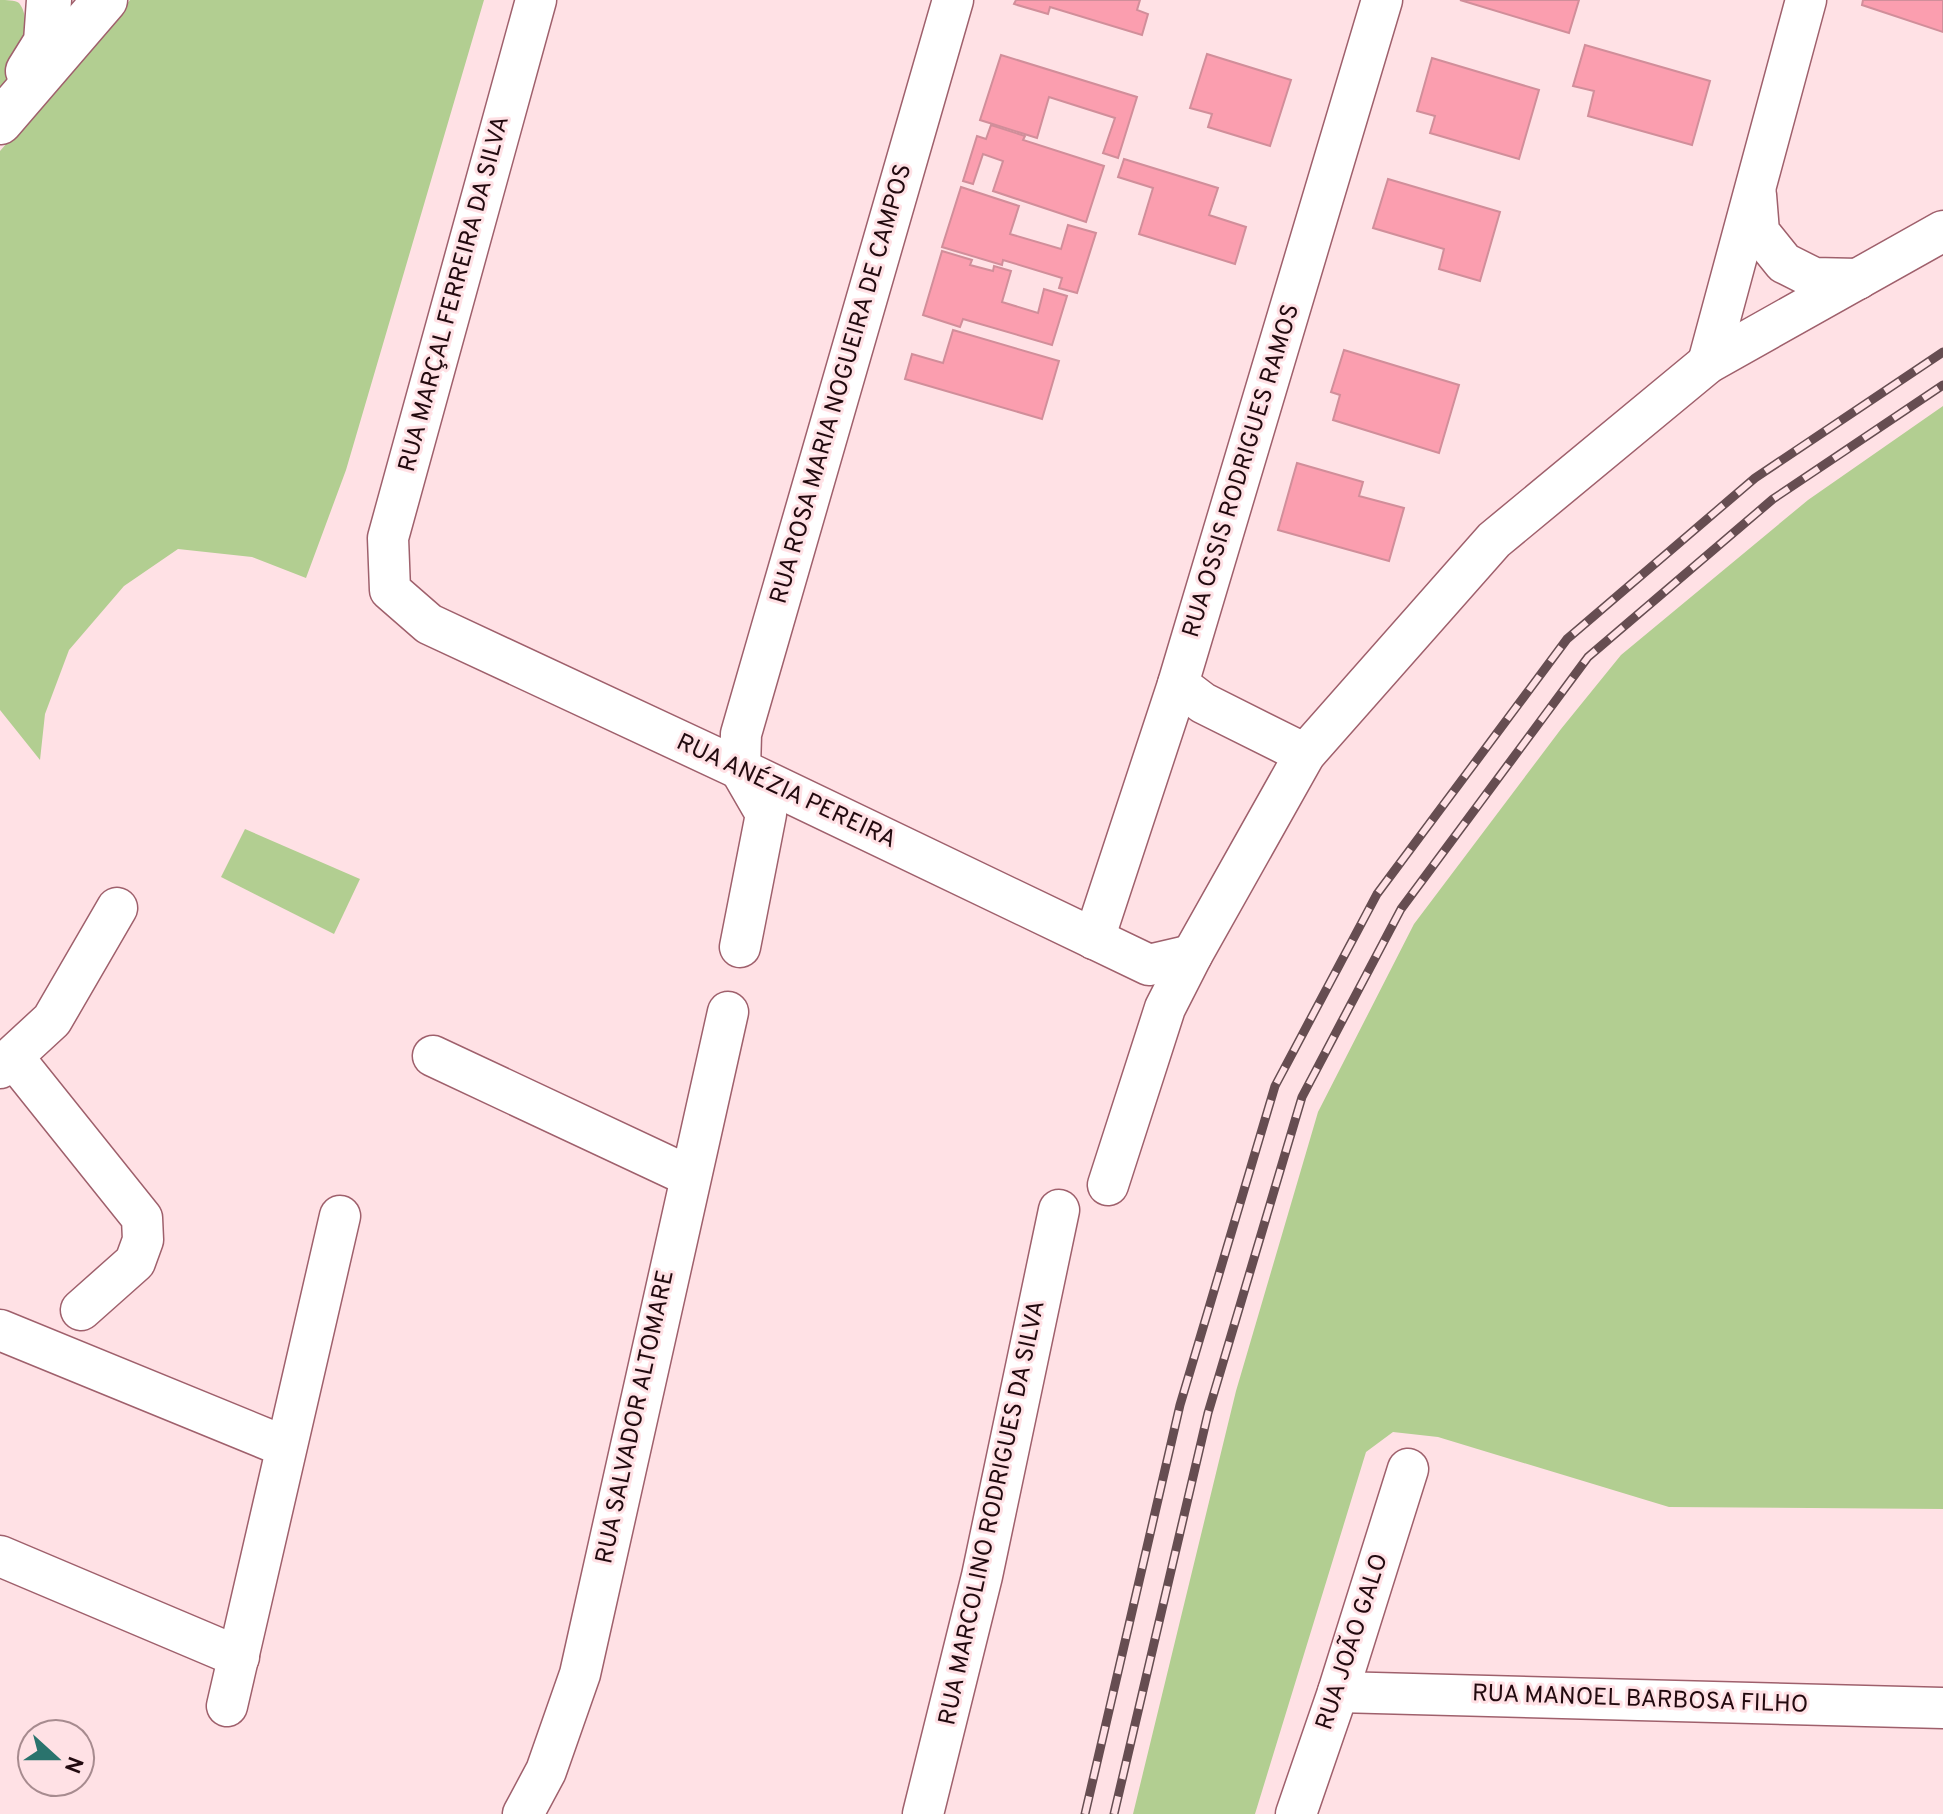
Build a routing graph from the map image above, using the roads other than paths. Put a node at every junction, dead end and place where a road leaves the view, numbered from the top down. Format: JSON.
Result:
{"nodes":[{"id":1,"x":49,"y":0,"type":"edge"},
{"id":2,"x":105,"y":0,"type":"edge"},
{"id":3,"x":536,"y":0,"type":"edge"},
{"id":4,"x":953,"y":0,"type":"edge"},
{"id":5,"x":1382,"y":0,"type":"edge"},
{"id":6,"x":1806,"y":0,"type":"edge"},
{"id":7,"x":0,"y":113,"type":"edge"},
{"id":8,"x":0,"y":122,"type":"edge"},
{"id":9,"x":1756,"y":187,"type":"junction"},
{"id":10,"x":1943,"y":231,"type":"edge"},
{"id":11,"x":1858,"y":279,"type":"junction"},
{"id":12,"x":1708,"y":363,"type":"junction"},
{"id":13,"x":390,"y":590,"type":"joint"},
{"id":14,"x":1178,"y":684,"type":"junction"},
{"id":15,"x":1305,"y":754,"type":"junction"},
{"id":16,"x":740,"y":769,"type":"junction"},
{"id":17,"x":117,"y":908,"type":"dead end"},
{"id":18,"x":1094,"y":939,"type":"junction"},
{"id":19,"x":740,"y":947,"type":"dead end"},
{"id":20,"x":1192,"y":955,"type":"junction"},
{"id":21,"x":728,"y":1012,"type":"dead end"},
{"id":22,"x":433,"y":1056,"type":"dead end"},
{"id":23,"x":7,"y":1062,"type":"edge"},
{"id":24,"x":689,"y":1176,"type":"junction"},
{"id":25,"x":1108,"y":1185,"type":"dead end"},
{"id":26,"x":1059,"y":1210,"type":"dead end"},
{"id":27,"x":340,"y":1216,"type":"dead end"},
{"id":28,"x":81,"y":1310,"type":"dead end"},
{"id":29,"x":0,"y":1330,"type":"edge"},
{"id":30,"x":286,"y":1447,"type":"junction"},
{"id":31,"x":1408,"y":1469,"type":"dead end"},
{"id":32,"x":0,"y":1556,"type":"edge"},
{"id":33,"x":239,"y":1657,"type":"junction"},
{"id":34,"x":1338,"y":1692,"type":"junction"},
{"id":35,"x":227,"y":1706,"type":"dead end"},
{"id":36,"x":1943,"y":1708,"type":"edge"},
{"id":37,"x":523,"y":1814,"type":"edge"},
{"id":38,"x":923,"y":1814,"type":"edge"},
{"id":39,"x":1296,"y":1814,"type":"edge"}],
"edges":[{"from":1,"to":7,"type":"main road"},
{"from":2,"to":8,"type":"main road"},
{"from":3,"to":13,"type":"street","name":"RUA MARÇAL FERREIRA DA SILVA"},
{"from":4,"to":16,"type":"street","name":"RUA ROSA MARIA NOGUEIRA DE CAMPOS"},
{"from":5,"to":14,"type":"street","name":"RUA OSSIS RODRIGUES RAMOS"},
{"from":6,"to":9,"type":"street"},
{"from":9,"to":11,"type":"street"},
{"from":9,"to":12,"type":"street"},
{"from":10,"to":11,"type":"street"},
{"from":11,"to":12,"type":"street"},
{"from":12,"to":15,"type":"street"},
{"from":13,"to":16,"type":"street","name":"RUA ANÉZIA PEREIRA"},
{"from":14,"to":15,"type":"street"},
{"from":14,"to":18,"type":"street","name":"RUA OSSIS RODRIGUES RAMOS"},
{"from":15,"to":20,"type":"street"},
{"from":16,"to":18,"type":"street","name":"RUA ANÉZIA PEREIRA"},
{"from":16,"to":19,"type":"street"},
{"from":17,"to":23,"type":"street"},
{"from":18,"to":20,"type":"street","name":"RUA ANÉZIA PEREIRA"},
{"from":20,"to":25,"type":"street"},
{"from":21,"to":24,"type":"street","name":"RUA SALVADOR ALTOMARE"},
{"from":22,"to":24,"type":"street"},
{"from":23,"to":28,"type":"street"},
{"from":24,"to":37,"type":"street","name":"RUA SALVADOR ALTOMARE"},
{"from":26,"to":38,"type":"street","name":"RUA MARCOLINO RODRIGUES DA SILVA"},
{"from":27,"to":30,"type":"street"},
{"from":29,"to":30,"type":"street"},
{"from":30,"to":33,"type":"street"},
{"from":31,"to":34,"type":"street","name":"RUA JOÃO GALO"},
{"from":32,"to":33,"type":"street"},
{"from":33,"to":35,"type":"street"},
{"from":34,"to":36,"type":"street","name":"RUA MANOEL BARBOSA FILHO"},
{"from":34,"to":39,"type":"street","name":"RUA JOÃO GALO"}]}
